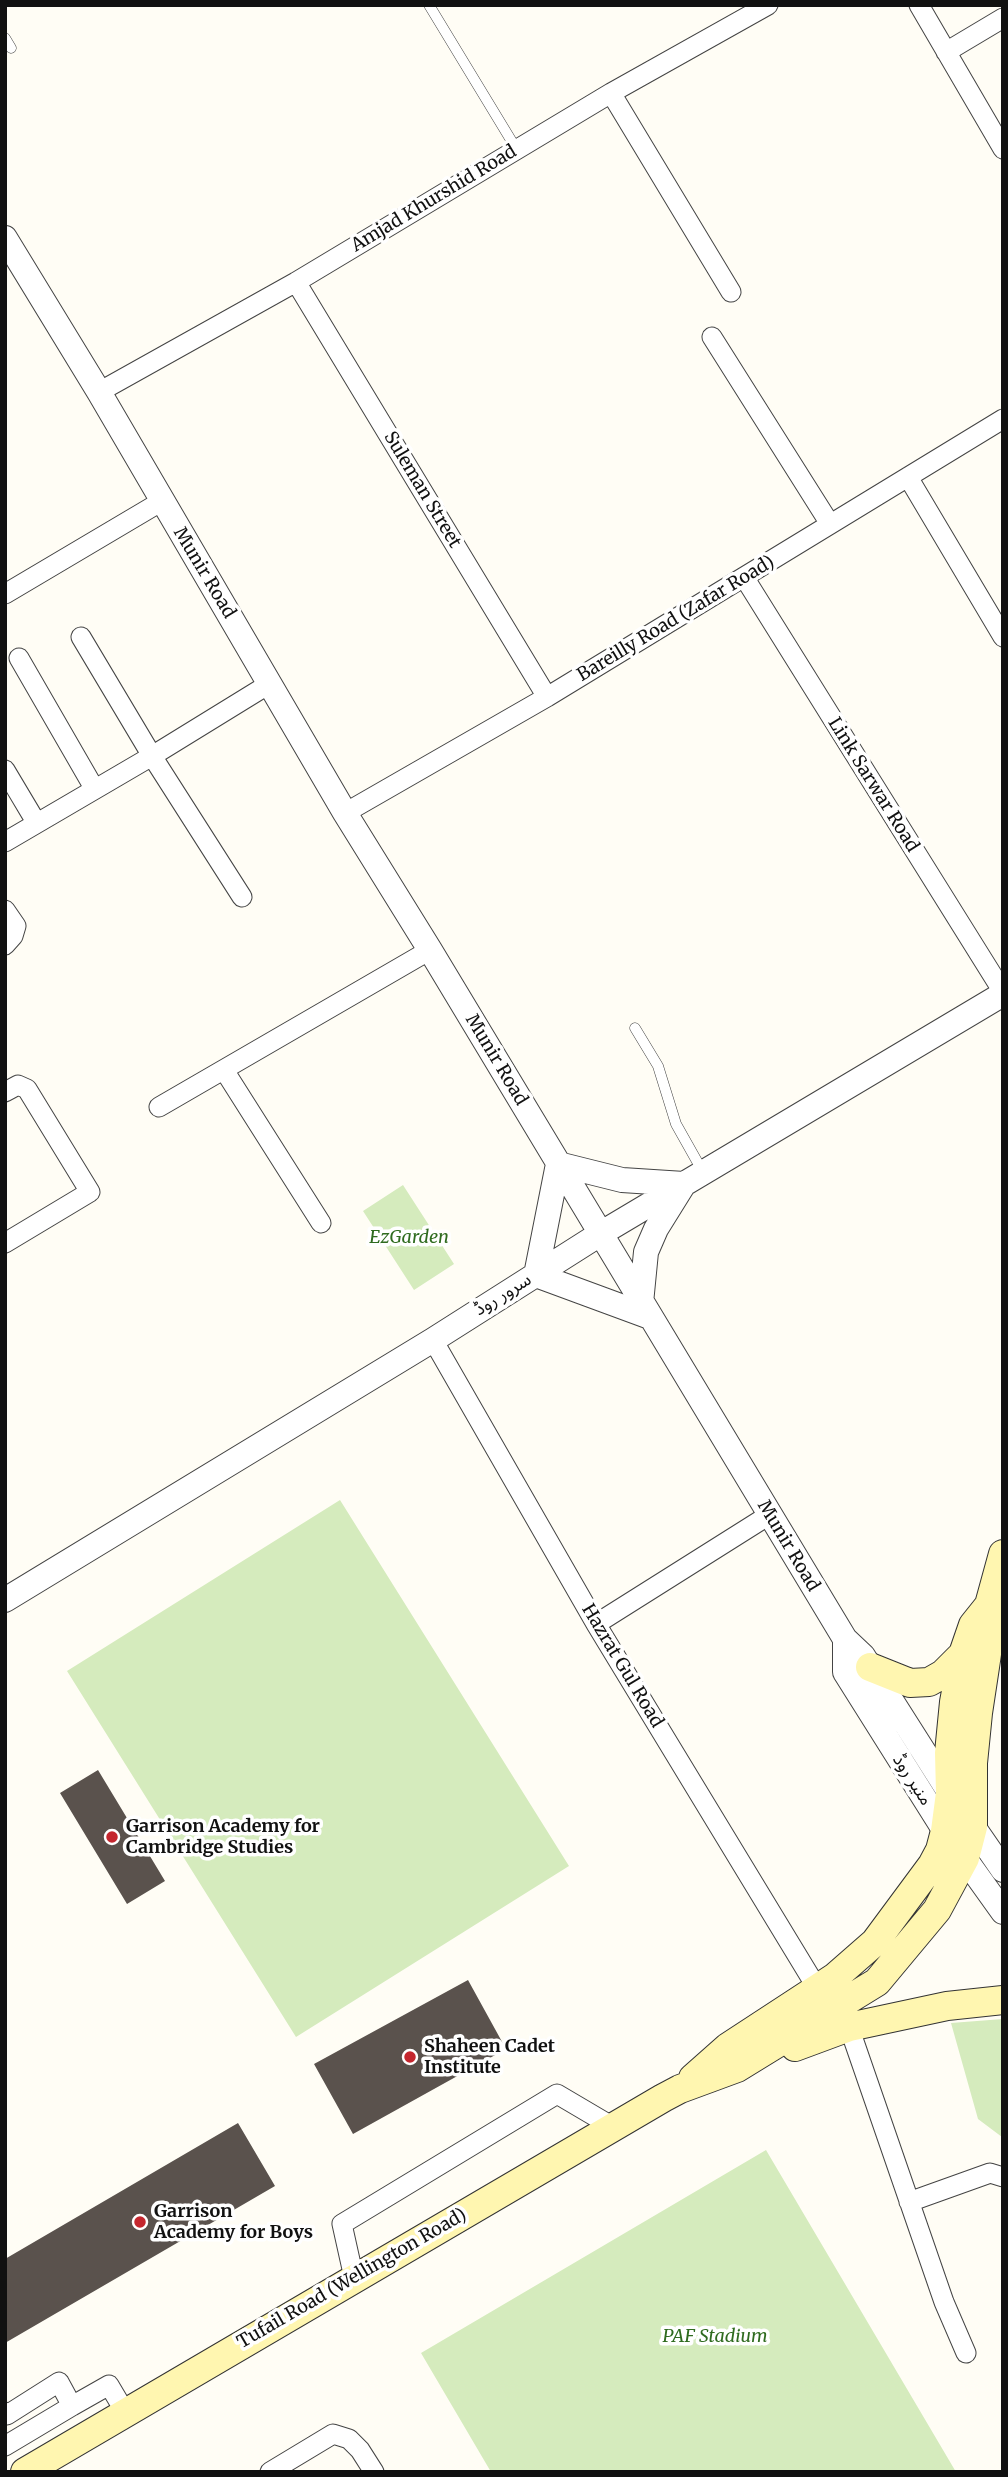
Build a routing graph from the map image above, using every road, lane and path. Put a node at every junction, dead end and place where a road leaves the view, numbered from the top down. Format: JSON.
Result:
{"nodes":[{"id":1,"x":429,"y":5,"type":"edge"},
{"id":2,"x":768,"y":5,"type":"edge"},
{"id":3,"x":919,"y":5,"type":"edge"},
{"id":4,"x":1003,"y":18,"type":"edge"},
{"id":5,"x":5,"y":38,"type":"edge"},
{"id":6,"x":11,"y":48,"type":"dead end"},
{"id":7,"x":946,"y":52,"type":"junction"},
{"id":8,"x":611,"y":93,"type":"junction"},
{"id":9,"x":1003,"y":149,"type":"edge"},
{"id":10,"x":517,"y":150,"type":"junction"},
{"id":11,"x":5,"y":238,"type":"edge"},
{"id":12,"x":296,"y":282,"type":"junction"},
{"id":13,"x":731,"y":292,"type":"dead end"},
{"id":14,"x":712,"y":337,"type":"dead end"},
{"id":15,"x":99,"y":392,"type":"junction"},
{"id":16,"x":1003,"y":419,"type":"edge"},
{"id":17,"x":908,"y":477,"type":"junction"},
{"id":18,"x":162,"y":501,"type":"junction"},
{"id":19,"x":830,"y":524,"type":"junction"},
{"id":20,"x":744,"y":577,"type":"junction"},
{"id":21,"x":5,"y":594,"type":"edge"},
{"id":22,"x":81,"y":636,"type":"dead end"},
{"id":23,"x":1003,"y":637,"type":"edge"},
{"id":24,"x":19,"y":658,"type":"dead end"},
{"id":25,"x":269,"y":684,"type":"junction"},
{"id":26,"x":547,"y":697,"type":"junction"},
{"id":27,"x":152,"y":756,"type":"junction"},
{"id":28,"x":5,"y":770,"type":"edge"},
{"id":29,"x":94,"y":788,"type":"junction"},
{"id":30,"x":345,"y":813,"type":"junction"},
{"id":31,"x":36,"y":822,"type":"junction"},
{"id":32,"x":5,"y":842,"type":"edge"},
{"id":33,"x":242,"y":897,"type":"dead end"},
{"id":34,"x":5,"y":910,"type":"edge"},
{"id":35,"x":5,"y":945,"type":"edge"},
{"id":36,"x":430,"y":950,"type":"junction"},
{"id":37,"x":1003,"y":993,"type":"edge"},
{"id":38,"x":635,"y":1028,"type":"dead end"},
{"id":39,"x":224,"y":1070,"type":"junction"},
{"id":40,"x":5,"y":1091,"type":"edge"},
{"id":41,"x":159,"y":1107,"type":"dead end"},
{"id":42,"x":558,"y":1164,"type":"junction"},
{"id":43,"x":693,"y":1178,"type":"junction"},
{"id":44,"x":321,"y":1223,"type":"dead end"},
{"id":45,"x":600,"y":1234,"type":"junction"},
{"id":46,"x":5,"y":1243,"type":"edge"},
{"id":47,"x":536,"y":1275,"type":"junction"},
{"id":48,"x":646,"y":1310,"type":"junction"},
{"id":49,"x":433,"y":1340,"type":"junction"},
{"id":50,"x":769,"y":1515,"type":"junction"},
{"id":51,"x":1003,"y":1553,"type":"edge"},
{"id":52,"x":5,"y":1600,"type":"edge"},
{"id":53,"x":989,"y":1605,"type":"junction"},
{"id":54,"x":596,"y":1624,"type":"junction"},
{"id":55,"x":845,"y":1639,"type":"junction"},
{"id":56,"x":963,"y":1654,"type":"junction"},
{"id":57,"x":870,"y":1667,"type":"junction"},
{"id":58,"x":950,"y":1793,"type":"junction"},
{"id":59,"x":973,"y":1827,"type":"junction"},
{"id":60,"x":945,"y":1831,"type":"junction"},
{"id":61,"x":965,"y":1858,"type":"junction"},
{"id":62,"x":1003,"y":1870,"type":"edge"},
{"id":63,"x":1003,"y":1912,"type":"edge"},
{"id":64,"x":817,"y":1988,"type":"junction"},
{"id":65,"x":1003,"y":2000,"type":"edge"},
{"id":66,"x":849,"y":2027,"type":"junction"},
{"id":67,"x":767,"y":2052,"type":"junction"},
{"id":68,"x":681,"y":2089,"type":"junction"},
{"id":69,"x":613,"y":2127,"type":"junction"},
{"id":70,"x":1003,"y":2177,"type":"edge"},
{"id":71,"x":909,"y":2202,"type":"junction"},
{"id":72,"x":354,"y":2278,"type":"junction"},
{"id":73,"x":966,"y":2353,"type":"dead end"},
{"id":74,"x":72,"y":2406,"type":"junction"},
{"id":75,"x":125,"y":2412,"type":"junction"},
{"id":76,"x":6,"y":2414,"type":"edge"},
{"id":77,"x":5,"y":2446,"type":"edge"},
{"id":78,"x":25,"y":2472,"type":"edge"},
{"id":79,"x":270,"y":2472,"type":"edge"},
{"id":80,"x":374,"y":2472,"type":"edge"}],
"edges":[{"from":1,"to":10,"type":"lane"},
{"from":2,"to":8,"type":"street","name":"Amjad Khurshid Road"},
{"from":3,"to":7,"type":"street"},
{"from":4,"to":7,"type":"street"},
{"from":5,"to":6,"type":"lane"},
{"from":7,"to":9,"type":"street"},
{"from":8,"to":10,"type":"street","name":"Amjad Khurshid Road"},
{"from":8,"to":13,"type":"street"},
{"from":10,"to":12,"type":"street","name":"Amjad Khurshid Road"},
{"from":11,"to":15,"type":"street","name":"Munir Road"},
{"from":12,"to":15,"type":"street","name":"Amjad Khurshid Road"},
{"from":12,"to":26,"type":"street","name":"Suleman Street"},
{"from":14,"to":19,"type":"street"},
{"from":15,"to":18,"type":"street","name":"Munir Road"},
{"from":16,"to":17,"type":"street","name":"Bareilly Road (Zafar Road)"},
{"from":17,"to":19,"type":"street","name":"Bareilly Road (Zafar Road)"},
{"from":17,"to":23,"type":"street"},
{"from":18,"to":21,"type":"street"},
{"from":18,"to":25,"type":"street","name":"Munir Road"},
{"from":19,"to":20,"type":"street","name":"Bareilly Road (Zafar Road)"},
{"from":20,"to":26,"type":"street","name":"Bareilly Road (Zafar Road)"},
{"from":20,"to":37,"type":"street","name":"Link Sarwar Road"},
{"from":22,"to":27,"type":"street"},
{"from":24,"to":29,"type":"street"},
{"from":25,"to":27,"type":"street"},
{"from":25,"to":30,"type":"street","name":"Munir Road"},
{"from":26,"to":30,"type":"street","name":"Bareilly Road (Zafar Road)"},
{"from":27,"to":29,"type":"street"},
{"from":27,"to":33,"type":"street"},
{"from":28,"to":31,"type":"street"},
{"from":29,"to":31,"type":"street"},
{"from":30,"to":36,"type":"street","name":"Munir Road"},
{"from":31,"to":32,"type":"street"},
{"from":34,"to":35,"type":"street"},
{"from":36,"to":39,"type":"street"},
{"from":36,"to":42,"type":"street","name":"Munir Road"},
{"from":37,"to":43,"type":"street","name":"سرور روڈ"},
{"from":38,"to":43,"type":"lane"},
{"from":39,"to":41,"type":"street"},
{"from":39,"to":44,"type":"street"},
{"from":40,"to":46,"type":"street"},
{"from":42,"to":43,"type":"street"},
{"from":42,"to":45,"type":"street","name":"Munir Road"},
{"from":42,"to":47,"type":"street"},
{"from":43,"to":45,"type":"street","name":"سرور روڈ"},
{"from":43,"to":48,"type":"street"},
{"from":45,"to":47,"type":"street","name":"سرور روڈ"},
{"from":45,"to":48,"type":"street","name":"Munir Road"},
{"from":47,"to":48,"type":"street"},
{"from":47,"to":49,"type":"street","name":"سرور روڈ"},
{"from":48,"to":50,"type":"street","name":"Munir Road"},
{"from":49,"to":52,"type":"street","name":"سرور روڈ"},
{"from":49,"to":54,"type":"street","name":"Hazrat Gul Road"},
{"from":50,"to":54,"type":"street"},
{"from":50,"to":55,"type":"street","name":"Munir Road"},
{"from":51,"to":53,"type":"main road"},
{"from":53,"to":56,"type":"main road"},
{"from":53,"to":59,"type":"main road","name":"Tufail Road (Wellington Road)"},
{"from":54,"to":64,"type":"street","name":"Hazrat Gul Road"},
{"from":55,"to":57,"type":"street","name":"Munir Road"},
{"from":55,"to":60,"type":"street","name":"منیر روڈ"},
{"from":56,"to":57,"type":"main road"},
{"from":56,"to":58,"type":"main road","name":"Tufail Road (Wellington Road)"},
{"from":57,"to":58,"type":"street","name":"Munir Road"},
{"from":58,"to":59,"type":"street","name":"Munir Road"},
{"from":58,"to":60,"type":"main road","name":"Tufail Road (Wellington Road)"},
{"from":59,"to":61,"type":"main road","name":"Tufail Road (Wellington Road)"},
{"from":59,"to":62,"type":"street","name":"Munir Road"},
{"from":60,"to":61,"type":"street","name":"منیر روڈ"},
{"from":60,"to":64,"type":"main road","name":"Tufail Road (Wellington Road)"},
{"from":61,"to":63,"type":"street","name":"منیر روڈ"},
{"from":61,"to":67,"type":"main road","name":"Tufail Road (Wellington Road)"},
{"from":64,"to":68,"type":"main road","name":"Tufail Road (Wellington Road)"},
{"from":65,"to":66,"type":"main road"},
{"from":66,"to":67,"type":"main road"},
{"from":66,"to":71,"type":"street"},
{"from":67,"to":68,"type":"main road","name":"Tufail Road (Wellington Road)"},
{"from":68,"to":69,"type":"main road","name":"Tufail Road (Wellington Road)"},
{"from":69,"to":72,"type":"main road","name":"Tufail Road (Wellington Road)"},
{"from":69,"to":72,"type":"street"},
{"from":70,"to":71,"type":"street"},
{"from":71,"to":73,"type":"street"},
{"from":72,"to":75,"type":"main road","name":"Tufail Road (Wellington Road)"},
{"from":74,"to":75,"type":"street"},
{"from":74,"to":76,"type":"street"},
{"from":74,"to":77,"type":"street"},
{"from":75,"to":78,"type":"main road","name":"Tufail Road (Wellington Road)"},
{"from":79,"to":80,"type":"street"}]}
